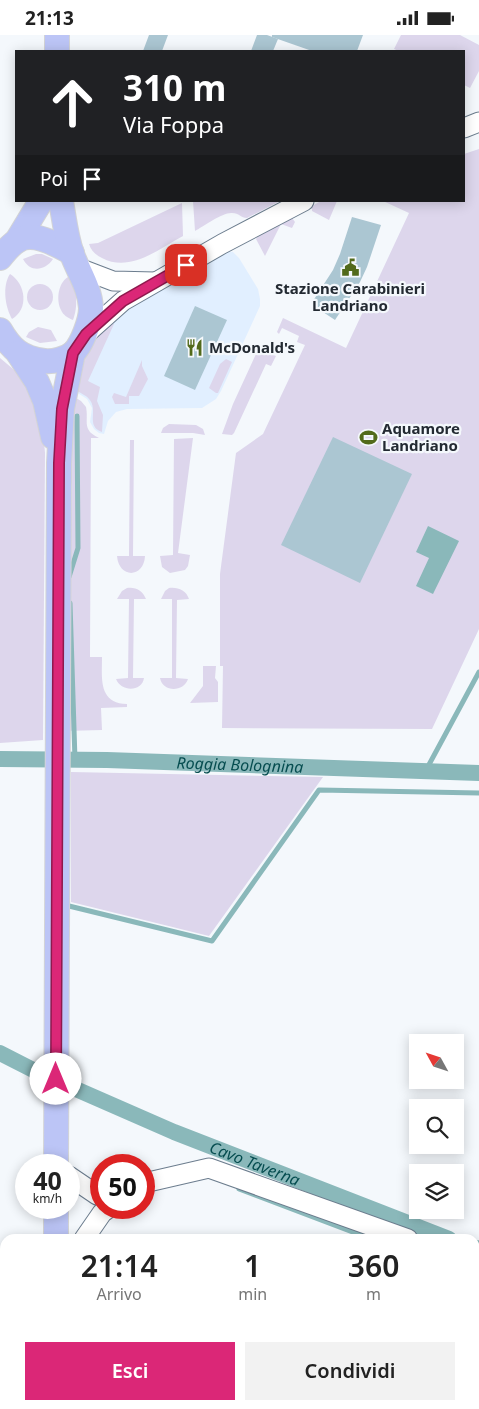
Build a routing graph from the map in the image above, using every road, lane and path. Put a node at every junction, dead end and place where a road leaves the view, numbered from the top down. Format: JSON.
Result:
{"nodes":[{"id":1,"x":57,"y":35,"type":"edge"},
{"id":2,"x":57,"y":50,"type":"edge"},
{"id":3,"x":479,"y":122,"type":"edge"},
{"id":4,"x":465,"y":128,"type":"edge"},
{"id":5,"x":40,"y":202,"type":"edge"},
{"id":6,"x":61,"y":202,"type":"edge"},
{"id":7,"x":302,"y":202,"type":"edge"},
{"id":8,"x":8,"y":247,"type":"edge"},
{"id":9,"x":76,"y":261,"type":"junction"},
{"id":10,"x":155,"y":282,"type":"junction"},
{"id":11,"x":86,"y":334,"type":"junction"},
{"id":12,"x":7,"y":344,"type":"edge"},
{"id":13,"x":73,"y":353,"type":"junction"},
{"id":14,"x":59,"y":463,"type":"junction"},
{"id":15,"x":56,"y":1154,"type":"edge"},
{"id":16,"x":155,"y":1181,"type":"edge"},
{"id":17,"x":56,"y":1219,"type":"edge"},
{"id":18,"x":98,"y":1219,"type":"edge"},
{"id":19,"x":56,"y":1234,"type":"edge"},
{"id":20,"x":87,"y":1234,"type":"edge"},
{"id":21,"x":394,"y":1234,"type":"edge"}],
"edges":[{"from":1,"to":2,"type":"main road"},
{"from":3,"to":4,"type":"street"},
{"from":5,"to":8,"type":"main road"},
{"from":6,"to":9,"type":"main road"},
{"from":7,"to":10,"type":"street"},
{"from":8,"to":9,"type":"main road"},
{"from":9,"to":10,"type":"street"},
{"from":9,"to":11,"type":"main road"},
{"from":10,"to":11,"type":"street"},
{"from":11,"to":13,"type":"main road"},
{"from":12,"to":13,"type":"main road"},
{"from":12,"to":14,"type":"main road"},
{"from":13,"to":14,"type":"main road"},
{"from":14,"to":15,"type":"main road"},
{"from":16,"to":21,"type":"street"},
{"from":17,"to":19,"type":"main road"},
{"from":18,"to":20,"type":"street"}]}
